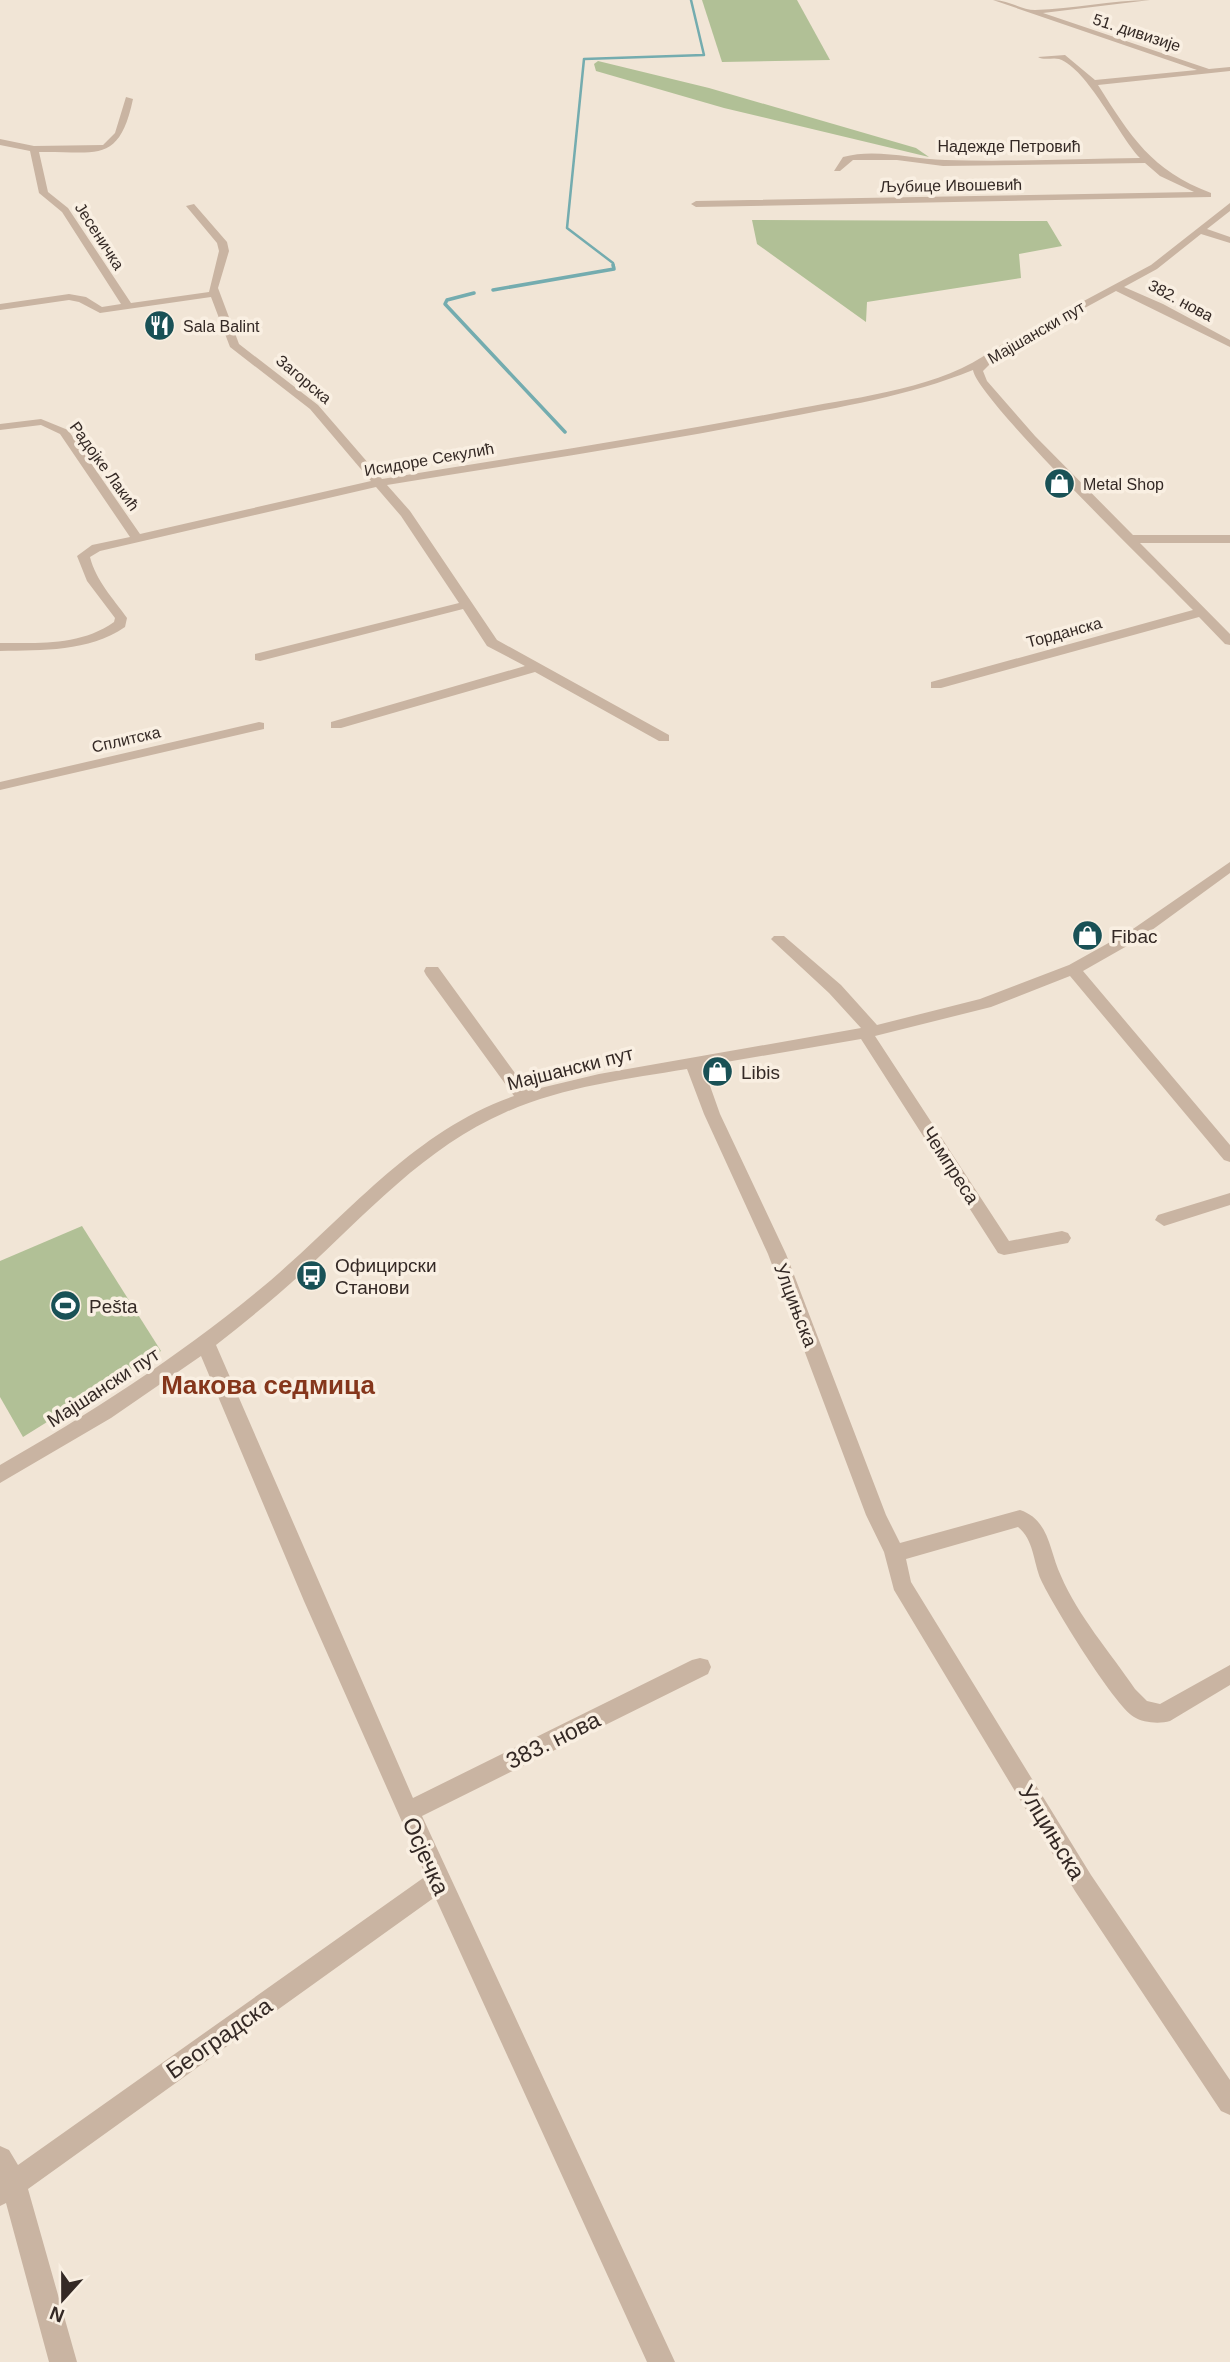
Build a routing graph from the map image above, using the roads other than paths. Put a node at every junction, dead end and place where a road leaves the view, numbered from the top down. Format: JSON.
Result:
{"nodes":[{"id":1,"x":997,"y":0,"type":"edge"},
{"id":2,"x":1146,"y":0,"type":"edge"},
{"id":3,"x":1032,"y":12,"type":"junction"},
{"id":4,"x":1042,"y":57,"type":"dead end"},
{"id":5,"x":1230,"y":69,"type":"edge"},
{"id":6,"x":1215,"y":72,"type":"junction"},
{"id":7,"x":1230,"y":76,"type":"edge"},
{"id":8,"x":1093,"y":83,"type":"junction"},
{"id":9,"x":129,"y":99,"type":"dead end"},
{"id":10,"x":0,"y":142,"type":"edge"},
{"id":11,"x":34,"y":149,"type":"junction"},
{"id":12,"x":1144,"y":161,"type":"junction"},
{"id":13,"x":837,"y":169,"type":"dead end"},
{"id":14,"x":1222,"y":199,"type":"edge"},
{"id":15,"x":696,"y":204,"type":"dead end"},
{"id":16,"x":191,"y":206,"type":"dead end"},
{"id":17,"x":1200,"y":230,"type":"junction"},
{"id":18,"x":1230,"y":240,"type":"edge"},
{"id":19,"x":1115,"y":286,"type":"junction"},
{"id":20,"x":214,"y":294,"type":"junction"},
{"id":21,"x":127,"y":305,"type":"junction"},
{"id":22,"x":0,"y":307,"type":"edge"},
{"id":23,"x":1230,"y":344,"type":"edge"},
{"id":24,"x":983,"y":362,"type":"junction"},
{"id":25,"x":0,"y":427,"type":"edge"},
{"id":26,"x":378,"y":483,"type":"junction"},
{"id":27,"x":137,"y":538,"type":"junction"},
{"id":28,"x":1129,"y":538,"type":"junction"},
{"id":29,"x":1230,"y":539,"type":"edge"},
{"id":30,"x":465,"y":605,"type":"junction"},
{"id":31,"x":1201,"y":612,"type":"junction"},
{"id":32,"x":1230,"y":641,"type":"edge"},
{"id":33,"x":0,"y":647,"type":"edge"},
{"id":34,"x":260,"y":657,"type":"dead end"},
{"id":35,"x":534,"y":668,"type":"junction"},
{"id":36,"x":936,"y":685,"type":"dead end"},
{"id":37,"x":336,"y":724,"type":"dead end"},
{"id":38,"x":260,"y":726,"type":"dead end"},
{"id":39,"x":664,"y":738,"type":"dead end"},
{"id":40,"x":0,"y":786,"type":"edge"},
{"id":41,"x":1230,"y":866,"type":"edge"},
{"id":42,"x":779,"y":939,"type":"dead end"},
{"id":43,"x":1073,"y":969,"type":"junction"},
{"id":44,"x":432,"y":971,"type":"dead end"},
{"id":45,"x":869,"y":1032,"type":"junction"},
{"id":46,"x":693,"y":1062,"type":"junction"},
{"id":47,"x":524,"y":1098,"type":"junction"},
{"id":48,"x":1230,"y":1156,"type":"edge"},
{"id":49,"x":1230,"y":1199,"type":"edge"},
{"id":50,"x":1164,"y":1220,"type":"dead end"},
{"id":51,"x":1062,"y":1238,"type":"dead end"},
{"id":52,"x":206,"y":1344,"type":"junction"},
{"id":53,"x":0,"y":1475,"type":"edge"},
{"id":54,"x":894,"y":1552,"type":"junction"},
{"id":55,"x":700,"y":1668,"type":"dead end"},
{"id":56,"x":1230,"y":1674,"type":"edge"},
{"id":57,"x":407,"y":1812,"type":"junction"},
{"id":58,"x":438,"y":1882,"type":"junction"},
{"id":59,"x":1230,"y":2102,"type":"edge"},
{"id":60,"x":0,"y":2159,"type":"edge"},
{"id":61,"x":7,"y":2188,"type":"edge"},
{"id":62,"x":63,"y":2362,"type":"edge"},
{"id":63,"x":661,"y":2362,"type":"edge"}],
"edges":[{"from":1,"to":3,"type":"street","name":"51. дивизије"},
{"from":2,"to":3,"type":"street"},
{"from":3,"to":6,"type":"street","name":"51. дивизије"},
{"from":4,"to":8,"type":"street"},
{"from":5,"to":6,"type":"street"},
{"from":6,"to":7,"type":"street","name":"51. дивизије"},
{"from":6,"to":8,"type":"street"},
{"from":8,"to":12,"type":"street"},
{"from":9,"to":11,"type":"street"},
{"from":10,"to":11,"type":"street"},
{"from":11,"to":21,"type":"street","name":"Јесеничка"},
{"from":12,"to":13,"type":"street","name":"Надежде Петровић"},
{"from":12,"to":14,"type":"street"},
{"from":14,"to":15,"type":"street","name":"Љубице Ивошевић"},
{"from":14,"to":17,"type":"street","name":"Мајшански пут"},
{"from":16,"to":20,"type":"street"},
{"from":17,"to":18,"type":"street"},
{"from":17,"to":19,"type":"street","name":"Мајшански пут"},
{"from":19,"to":23,"type":"street","name":"382. нова"},
{"from":19,"to":24,"type":"street","name":"Мајшански пут"},
{"from":20,"to":21,"type":"street"},
{"from":20,"to":26,"type":"street","name":"Загорска"},
{"from":21,"to":22,"type":"street"},
{"from":24,"to":26,"type":"street","name":"Исидоре Секулић"},
{"from":24,"to":28,"type":"street","name":"Мајшански пут"},
{"from":25,"to":27,"type":"street","name":"Радојке Лакић"},
{"from":26,"to":27,"type":"street","name":"Исидоре Секулић"},
{"from":26,"to":30,"type":"street","name":"Загорска"},
{"from":27,"to":33,"type":"street","name":"Исидоре Секулић"},
{"from":28,"to":29,"type":"street"},
{"from":28,"to":31,"type":"street","name":"Мајшански пут"},
{"from":30,"to":34,"type":"street"},
{"from":30,"to":35,"type":"street","name":"Загорска"},
{"from":31,"to":32,"type":"street","name":"Мајшански пут"},
{"from":31,"to":36,"type":"street","name":"Торданска"},
{"from":35,"to":37,"type":"street"},
{"from":35,"to":39,"type":"street","name":"Загорска"},
{"from":38,"to":40,"type":"street","name":"Сплитска"},
{"from":41,"to":43,"type":"street","name":"Мајшански пут"},
{"from":42,"to":45,"type":"street"},
{"from":43,"to":45,"type":"street","name":"Мајшански пут"},
{"from":43,"to":48,"type":"street"},
{"from":44,"to":47,"type":"street"},
{"from":45,"to":46,"type":"street","name":"Мајшански пут"},
{"from":45,"to":51,"type":"street","name":"Чемпреса"},
{"from":46,"to":47,"type":"street","name":"Мајшански пут"},
{"from":46,"to":54,"type":"street","name":"Улцињска"},
{"from":47,"to":52,"type":"street","name":"Мајшански пут"},
{"from":49,"to":50,"type":"street"},
{"from":52,"to":53,"type":"street","name":"Мајшански пут"},
{"from":52,"to":57,"type":"street","name":"Осјечка"},
{"from":54,"to":56,"type":"street"},
{"from":54,"to":59,"type":"street","name":"Улцињска"},
{"from":55,"to":57,"type":"street","name":"383. нова"},
{"from":57,"to":58,"type":"street","name":"Осјечка"},
{"from":58,"to":61,"type":"street","name":"Београдска"},
{"from":58,"to":63,"type":"street","name":"Осјечка"},
{"from":60,"to":61,"type":"street"},
{"from":61,"to":62,"type":"street"}]}
